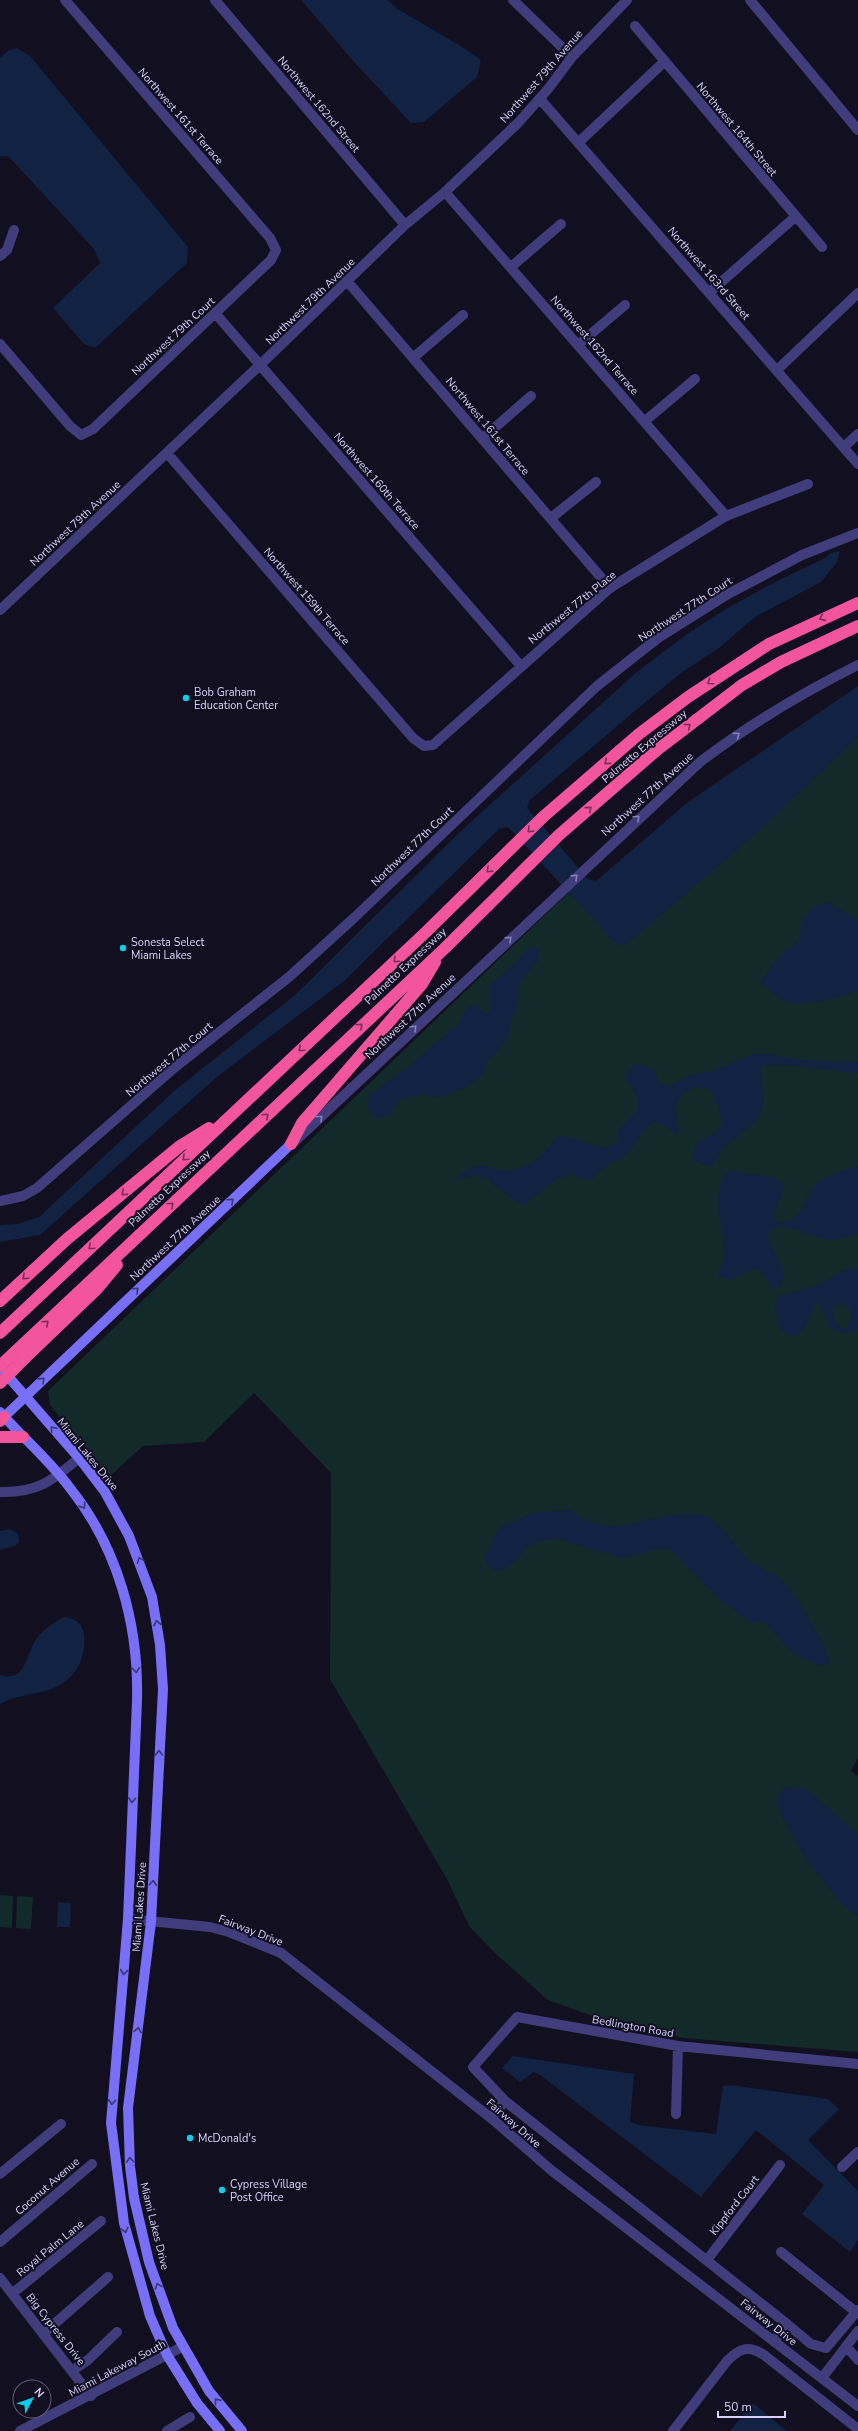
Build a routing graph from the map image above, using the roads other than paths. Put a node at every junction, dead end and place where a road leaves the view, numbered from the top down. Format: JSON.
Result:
{"nodes":[{"id":1,"x":65,"y":0,"type":"edge"},
{"id":2,"x":214,"y":0,"type":"edge"},
{"id":3,"x":513,"y":0,"type":"edge"},
{"id":4,"x":627,"y":0,"type":"edge"},
{"id":5,"x":750,"y":0,"type":"edge"},
{"id":6,"x":635,"y":26,"type":"dead end"},
{"id":7,"x":572,"y":57,"type":"junction"},
{"id":8,"x":665,"y":61,"type":"junction"},
{"id":9,"x":540,"y":99,"type":"junction"},
{"id":10,"x":858,"y":130,"type":"edge"},
{"id":11,"x":579,"y":142,"type":"junction"},
{"id":12,"x":445,"y":192,"type":"junction"},
{"id":13,"x":795,"y":216,"type":"junction"},
{"id":14,"x":405,"y":224,"type":"junction"},
{"id":15,"x":561,"y":224,"type":"dead end"},
{"id":16,"x":14,"y":230,"type":"dead end"},
{"id":17,"x":822,"y":247,"type":"dead end"},
{"id":18,"x":276,"y":250,"type":"joint"},
{"id":19,"x":0,"y":256,"type":"edge"},
{"id":20,"x":511,"y":267,"type":"junction"},
{"id":21,"x":347,"y":281,"type":"junction"},
{"id":22,"x":710,"y":292,"type":"junction"},
{"id":23,"x":858,"y":293,"type":"edge"},
{"id":24,"x":625,"y":305,"type":"dead end"},
{"id":25,"x":215,"y":312,"type":"junction"},
{"id":26,"x":463,"y":315,"type":"dead end"},
{"id":27,"x":0,"y":344,"type":"edge"},
{"id":28,"x":578,"y":345,"type":"junction"},
{"id":29,"x":414,"y":357,"type":"junction"},
{"id":30,"x":261,"y":364,"type":"junction"},
{"id":31,"x":778,"y":370,"type":"junction"},
{"id":32,"x":695,"y":379,"type":"dead end"},
{"id":33,"x":531,"y":396,"type":"dead end"},
{"id":34,"x":645,"y":421,"type":"junction"},
{"id":35,"x":858,"y":434,"type":"edge"},
{"id":36,"x":483,"y":438,"type":"junction"},
{"id":37,"x":844,"y":447,"type":"junction"},
{"id":38,"x":167,"y":453,"type":"junction"},
{"id":39,"x":858,"y":464,"type":"edge"},
{"id":40,"x":596,"y":482,"type":"dead end"},
{"id":41,"x":808,"y":484,"type":"dead end"},
{"id":42,"x":726,"y":516,"type":"junction"},
{"id":43,"x":551,"y":518,"type":"junction"},
{"id":44,"x":858,"y":533,"type":"edge"},
{"id":45,"x":610,"y":588,"type":"junction"},
{"id":46,"x":858,"y":603,"type":"edge"},
{"id":47,"x":0,"y":610,"type":"edge"},
{"id":48,"x":858,"y":626,"type":"edge"},
{"id":49,"x":858,"y":665,"type":"edge"},
{"id":50,"x":520,"y":666,"type":"junction"},
{"id":51,"x":433,"y":745,"type":"joint"},
{"id":52,"x":444,"y":950,"type":"junction"},
{"id":53,"x":234,"y":1112,"type":"junction"},
{"id":54,"x":291,"y":1144,"type":"junction"},
{"id":55,"x":0,"y":1201,"type":"edge"},
{"id":56,"x":0,"y":1301,"type":"edge"},
{"id":57,"x":1,"y":1332,"type":"edge"},
{"id":58,"x":21,"y":1354,"type":"junction"},
{"id":59,"x":0,"y":1367,"type":"edge"},
{"id":60,"x":0,"y":1383,"type":"edge"},
{"id":61,"x":25,"y":1396,"type":"junction"},
{"id":62,"x":1,"y":1417,"type":"edge"},
{"id":63,"x":0,"y":1437,"type":"edge"},
{"id":64,"x":23,"y":1437,"type":"junction"},
{"id":65,"x":79,"y":1458,"type":"junction"},
{"id":66,"x":60,"y":1475,"type":"junction"},
{"id":67,"x":0,"y":1492,"type":"edge"},
{"id":68,"x":128,"y":1919,"type":"junction"},
{"id":69,"x":151,"y":1922,"type":"junction"},
{"id":70,"x":678,"y":2046,"type":"junction"},
{"id":71,"x":858,"y":2064,"type":"edge"},
{"id":72,"x":505,"y":2101,"type":"junction"},
{"id":73,"x":676,"y":2114,"type":"dead end"},
{"id":74,"x":491,"y":2118,"type":"junction"},
{"id":75,"x":61,"y":2124,"type":"dead end"},
{"id":76,"x":858,"y":2152,"type":"edge"},
{"id":77,"x":92,"y":2164,"type":"dead end"},
{"id":78,"x":780,"y":2165,"type":"dead end"},
{"id":79,"x":842,"y":2167,"type":"dead end"},
{"id":80,"x":0,"y":2174,"type":"edge"},
{"id":81,"x":101,"y":2221,"type":"dead end"},
{"id":82,"x":0,"y":2242,"type":"edge"},
{"id":83,"x":781,"y":2252,"type":"dead end"},
{"id":84,"x":707,"y":2260,"type":"junction"},
{"id":85,"x":108,"y":2277,"type":"dead end"},
{"id":86,"x":0,"y":2278,"type":"edge"},
{"id":87,"x":13,"y":2293,"type":"junction"},
{"id":88,"x":857,"y":2311,"type":"edge"},
{"id":89,"x":787,"y":2324,"type":"junction"},
{"id":90,"x":858,"y":2331,"type":"edge"},
{"id":91,"x":44,"y":2332,"type":"junction"},
{"id":92,"x":117,"y":2332,"type":"dead end"},
{"id":93,"x":774,"y":2341,"type":"junction"},
{"id":94,"x":846,"y":2346,"type":"junction"},
{"id":95,"x":182,"y":2347,"type":"junction"},
{"id":96,"x":167,"y":2355,"type":"junction"},
{"id":97,"x":858,"y":2360,"type":"edge"},
{"id":98,"x":73,"y":2370,"type":"junction"},
{"id":99,"x":822,"y":2378,"type":"junction"},
{"id":100,"x":91,"y":2396,"type":"junction"},
{"id":101,"x":858,"y":2406,"type":"edge"},
{"id":102,"x":190,"y":2418,"type":"dead end"},
{"id":103,"x":858,"y":2429,"type":"edge"},
{"id":104,"x":20,"y":2431,"type":"edge"},
{"id":105,"x":167,"y":2431,"type":"edge"},
{"id":106,"x":220,"y":2431,"type":"edge"},
{"id":107,"x":242,"y":2431,"type":"edge"},
{"id":108,"x":673,"y":2431,"type":"edge"}],
"edges":[{"from":1,"to":18,"type":"street","name":"Northwest 161st Terrace"},
{"from":2,"to":14,"type":"street","name":"Northwest 162nd Street"},
{"from":3,"to":7,"type":"street"},
{"from":4,"to":7,"type":"street","name":"Northwest 79th Avenue"},
{"from":5,"to":10,"type":"street"},
{"from":6,"to":8,"type":"street","name":"Northwest 164th Street"},
{"from":7,"to":9,"type":"street","name":"Northwest 79th Avenue"},
{"from":8,"to":11,"type":"street"},
{"from":8,"to":13,"type":"street","name":"Northwest 164th Street"},
{"from":9,"to":11,"type":"street","name":"Northwest 163rd Street"},
{"from":9,"to":12,"type":"street","name":"Northwest 79th Avenue"},
{"from":11,"to":22,"type":"street","name":"Northwest 163rd Street"},
{"from":12,"to":14,"type":"street","name":"Northwest 79th Avenue"},
{"from":12,"to":20,"type":"street","name":"Northwest 162nd Terrace"},
{"from":13,"to":17,"type":"street","name":"Northwest 164th Street"},
{"from":13,"to":22,"type":"street"},
{"from":14,"to":21,"type":"street","name":"Northwest 79th Avenue"},
{"from":15,"to":20,"type":"street"},
{"from":16,"to":19,"type":"street"},
{"from":18,"to":25,"type":"street","name":"Northwest 79th Court"},
{"from":20,"to":28,"type":"street","name":"Northwest 162nd Terrace"},
{"from":21,"to":29,"type":"street","name":"Northwest 161st Terrace"},
{"from":21,"to":30,"type":"street","name":"Northwest 79th Avenue"},
{"from":22,"to":31,"type":"street","name":"Northwest 163rd Street"},
{"from":23,"to":31,"type":"street"},
{"from":24,"to":28,"type":"street"},
{"from":25,"to":27,"type":"street","name":"Northwest 79th Court"},
{"from":25,"to":30,"type":"street","name":"Northwest 160th Terrace"},
{"from":26,"to":29,"type":"street"},
{"from":28,"to":34,"type":"street","name":"Northwest 162nd Terrace"},
{"from":29,"to":36,"type":"street","name":"Northwest 161st Terrace"},
{"from":30,"to":38,"type":"street","name":"Northwest 79th Avenue"},
{"from":30,"to":50,"type":"street","name":"Northwest 160th Terrace"},
{"from":31,"to":37,"type":"street","name":"Northwest 163rd Street"},
{"from":32,"to":34,"type":"street"},
{"from":33,"to":36,"type":"street"},
{"from":34,"to":42,"type":"street","name":"Northwest 162nd Terrace"},
{"from":35,"to":37,"type":"street"},
{"from":36,"to":43,"type":"street","name":"Northwest 161st Terrace"},
{"from":37,"to":39,"type":"street","name":"Northwest 163rd Street"},
{"from":38,"to":47,"type":"street","name":"Northwest 79th Avenue"},
{"from":38,"to":51,"type":"street","name":"Northwest 159th Terrace"},
{"from":40,"to":43,"type":"street"},
{"from":41,"to":42,"type":"street","name":"Northwest 77th Place"},
{"from":42,"to":45,"type":"street","name":"Northwest 77th Place"},
{"from":43,"to":45,"type":"street","name":"Northwest 161st Terrace"},
{"from":44,"to":55,"type":"street","name":"Northwest 77th Court"},
{"from":45,"to":50,"type":"street","name":"Northwest 77th Place"},
{"from":46,"to":53,"type":"highway","name":"Palmetto Expressway","one_way":true},
{"from":52,"to":48,"type":"highway","name":"Palmetto Expressway","one_way":true},
{"from":54,"to":49,"type":"street","name":"Northwest 77th Avenue","one_way":true},
{"from":50,"to":51,"type":"street","name":"Northwest 77th Place"},
{"from":52,"to":54,"type":"highway"},
{"from":58,"to":52,"type":"highway","name":"Palmetto Expressway","one_way":true},
{"from":53,"to":56,"type":"highway","one_way":true},
{"from":53,"to":57,"type":"highway","name":"Palmetto Expressway","one_way":true},
{"from":61,"to":54,"type":"main road","name":"Northwest 77th Avenue","one_way":true},
{"from":58,"to":59,"type":"highway"},
{"from":58,"to":60,"type":"highway","bridge":true},
{"from":59,"to":61,"type":"main road","name":"Miami Lakes Drive"},
{"from":61,"to":62,"type":"main road","name":"Northwest 77th Avenue"},
{"from":65,"to":61,"type":"main road","name":"Miami Lakes Drive","one_way":true},
{"from":62,"to":64,"type":"main road","name":"Miami Lakes Drive"},
{"from":63,"to":64,"type":"highway"},
{"from":64,"to":66,"type":"main road","name":"Miami Lakes Drive"},
{"from":65,"to":66,"type":"street"},
{"from":69,"to":65,"type":"main road","name":"Miami Lakes Drive","one_way":true},
{"from":66,"to":67,"type":"street"},
{"from":66,"to":68,"type":"main road","name":"Miami Lakes Drive","one_way":true},
{"from":68,"to":69,"type":"street","name":"Fairway Drive"},
{"from":68,"to":96,"type":"main road","name":"Miami Lakes Drive","one_way":true},
{"from":69,"to":74,"type":"street","name":"Fairway Drive"},
{"from":95,"to":69,"type":"main road","name":"Miami Lakes Drive","one_way":true},
{"from":70,"to":71,"type":"street","name":"Bedlington Road"},
{"from":70,"to":72,"type":"street","name":"Bedlington Road"},
{"from":70,"to":73,"type":"street"},
{"from":72,"to":74,"type":"street"},
{"from":72,"to":84,"type":"street","name":"Bedlington Road"},
{"from":74,"to":93,"type":"street","name":"Fairway Drive"},
{"from":75,"to":80,"type":"street"},
{"from":76,"to":79,"type":"street"},
{"from":77,"to":82,"type":"street","name":"Coconut Avenue"},
{"from":78,"to":84,"type":"street","name":"Kippford Court"},
{"from":81,"to":87,"type":"street","name":"Royal Palm Lane"},
{"from":83,"to":88,"type":"street"},
{"from":84,"to":89,"type":"street","name":"Bedlington Road"},
{"from":85,"to":91,"type":"street"},
{"from":86,"to":87,"type":"street","name":"Big Cypress Drive"},
{"from":87,"to":91,"type":"street","name":"Big Cypress Drive"},
{"from":88,"to":89,"type":"street","name":"Bedlington Road"},
{"from":89,"to":93,"type":"street"},
{"from":90,"to":94,"type":"street"},
{"from":91,"to":98,"type":"street","name":"Big Cypress Drive"},
{"from":92,"to":98,"type":"street"},
{"from":93,"to":99,"type":"street","name":"Fairway Drive"},
{"from":94,"to":97,"type":"street"},
{"from":94,"to":99,"type":"street"},
{"from":95,"to":96,"type":"street","name":"Miami Lakeway South"},
{"from":107,"to":95,"type":"main road","name":"Miami Lakes Drive","one_way":true},
{"from":96,"to":100,"type":"street","name":"Miami Lakeway South"},
{"from":96,"to":106,"type":"main road","name":"Miami Lakes Drive"},
{"from":98,"to":100,"type":"street","name":"Big Cypress Drive"},
{"from":99,"to":101,"type":"street","name":"Fairway Drive"},
{"from":100,"to":104,"type":"street","name":"Miami Lakeway South"},
{"from":102,"to":105,"type":"street"},
{"from":103,"to":108,"type":"street"}]}
